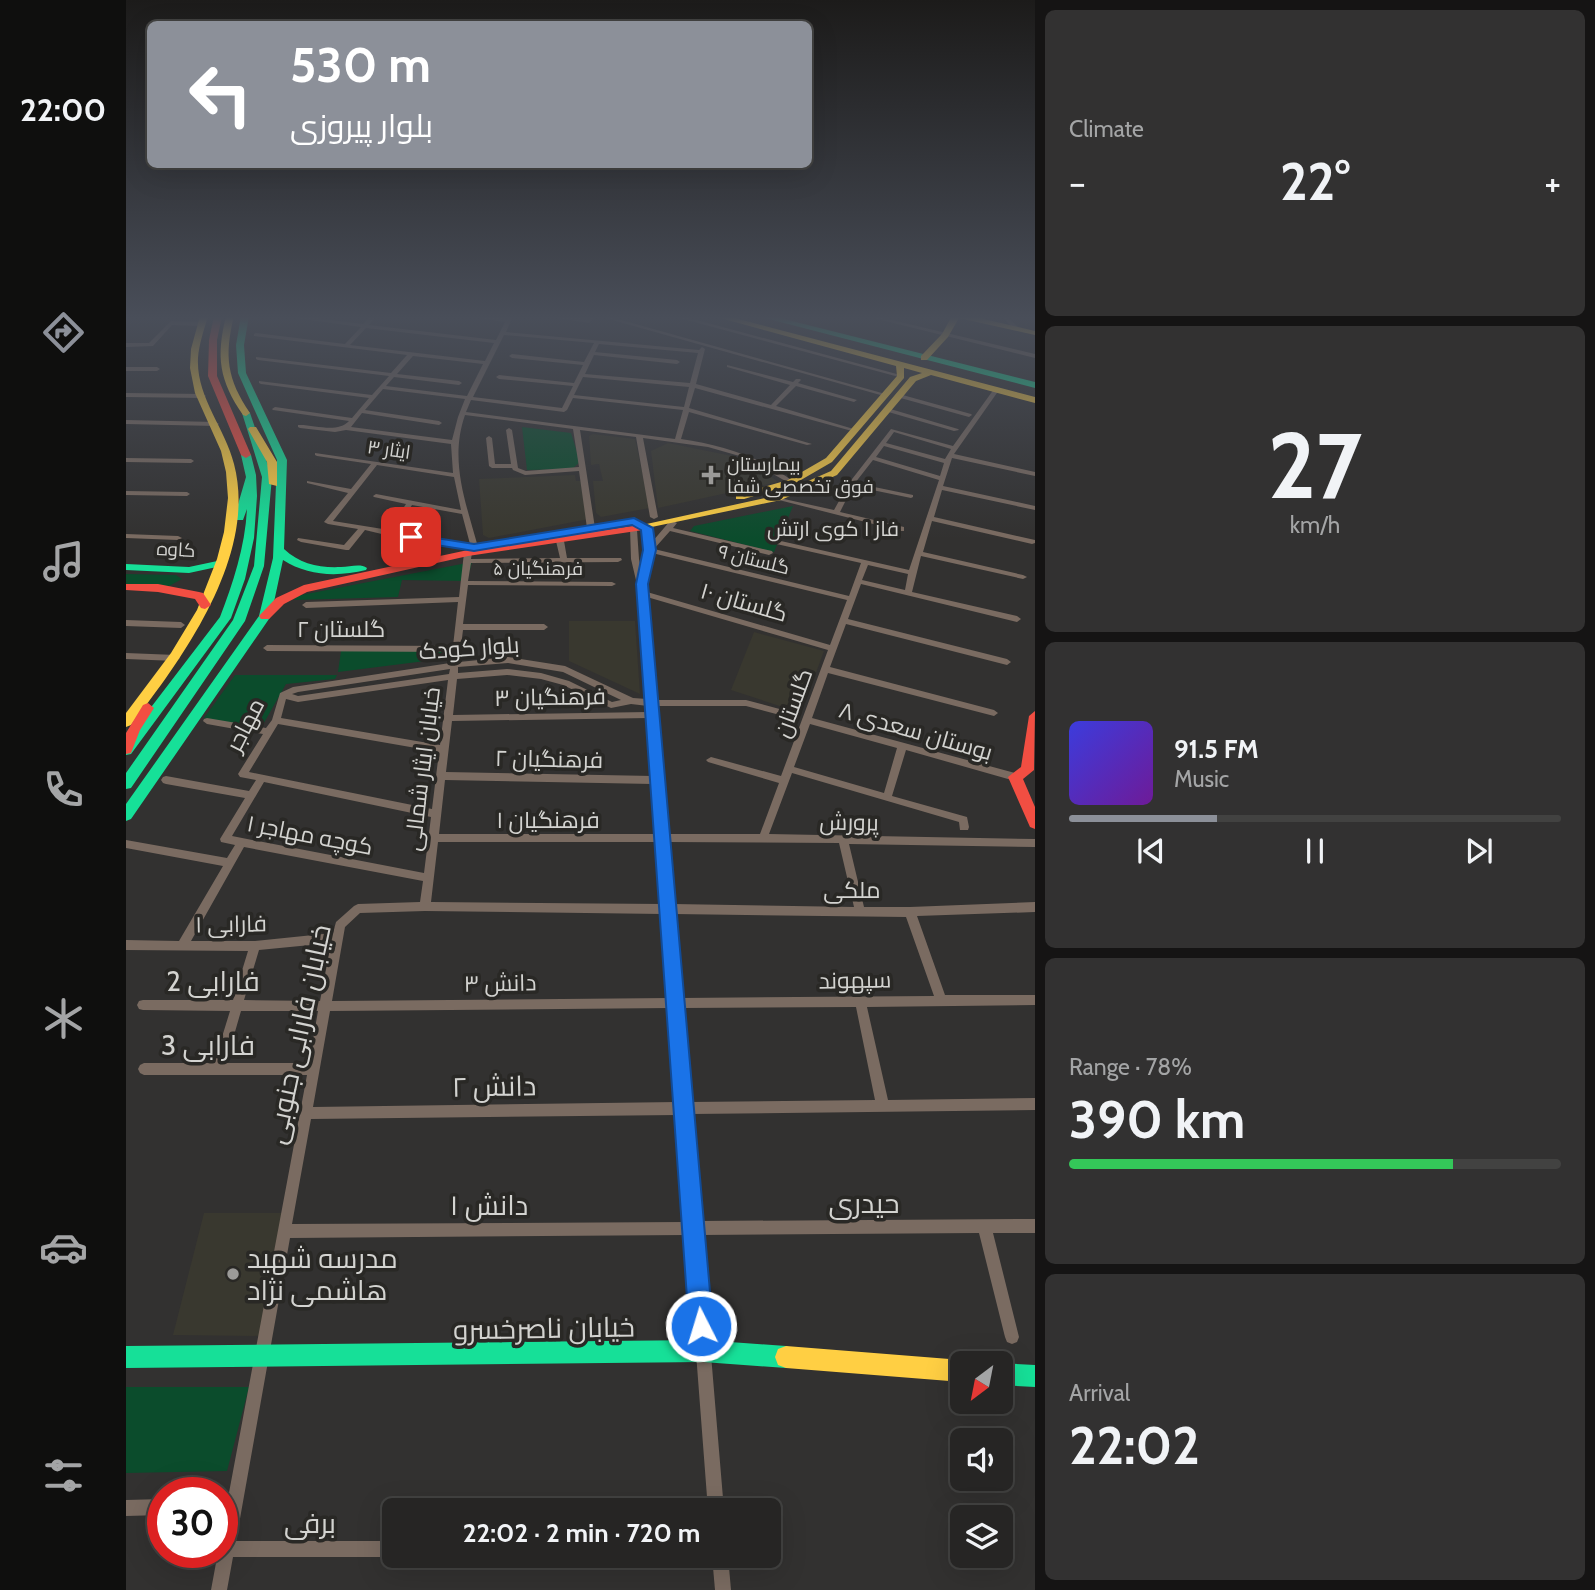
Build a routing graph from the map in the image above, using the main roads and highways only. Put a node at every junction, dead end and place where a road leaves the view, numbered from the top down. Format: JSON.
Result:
{"nodes":[{"id":1,"x":200,"y":390,"type":"edge"},
{"id":2,"x":216,"y":390,"type":"edge"},
{"id":3,"x":230,"y":390,"type":"edge"},
{"id":4,"x":250,"y":390,"type":"edge"},
{"id":5,"x":895,"y":390,"type":"edge"},
{"id":6,"x":1016,"y":390,"type":"edge"},
{"id":7,"x":892,"y":395,"type":"junction"},
{"id":8,"x":1034,"y":396,"type":"edge"},
{"id":9,"x":253,"y":429,"type":"junction"},
{"id":10,"x":251,"y":475,"type":"junction"},
{"id":11,"x":281,"y":512,"type":"junction"},
{"id":12,"x":642,"y":524,"type":"junction"},
{"id":13,"x":228,"y":541,"type":"junction"},
{"id":14,"x":277,"y":549,"type":"junction"},
{"id":15,"x":469,"y":554,"type":"junction"},
{"id":16,"x":222,"y":563,"type":"junction"},
{"id":17,"x":126,"y":567,"type":"edge"},
{"id":18,"x":174,"y":568,"type":"junction"},
{"id":19,"x":316,"y":569,"type":"junction"},
{"id":20,"x":316,"y":586,"type":"junction"},
{"id":21,"x":126,"y":587,"type":"edge"},
{"id":22,"x":158,"y":588,"type":"junction"},
{"id":23,"x":205,"y":605,"type":"junction"},
{"id":24,"x":265,"y":616,"type":"junction"},
{"id":25,"x":244,"y":643,"type":"junction"},
{"id":26,"x":176,"y":658,"type":"junction"},
{"id":27,"x":128,"y":716,"type":"edge"},
{"id":28,"x":1035,"y":716,"type":"edge"},
{"id":29,"x":159,"y":737,"type":"junction"},
{"id":30,"x":126,"y":749,"type":"edge"},
{"id":31,"x":126,"y":784,"type":"edge"},
{"id":32,"x":126,"y":816,"type":"edge"},
{"id":33,"x":1035,"y":824,"type":"edge"},
{"id":34,"x":126,"y":1357,"type":"edge"},
{"id":35,"x":950,"y":1370,"type":"edge"},
{"id":36,"x":1013,"y":1375,"type":"edge"},
{"id":37,"x":1035,"y":1376,"type":"edge"}],
"edges":[{"from":1,"to":13,"type":"main road"},
{"from":2,"to":10,"type":"main road"},
{"from":3,"to":9,"type":"main road"},
{"from":4,"to":11,"type":"main road"},
{"from":5,"to":7,"type":"main road"},
{"from":6,"to":8,"type":"main road"},
{"from":7,"to":12,"type":"main road"},
{"from":7,"to":12,"type":"main road"},
{"from":9,"to":11,"type":"main road"},
{"from":9,"to":29,"type":"main road"},
{"from":10,"to":13,"type":"main road"},
{"from":10,"to":30,"type":"main road"},
{"from":11,"to":14,"type":"main road"},
{"from":12,"to":15,"type":"main road"},
{"from":12,"to":15,"type":"main road"},
{"from":13,"to":16,"type":"main road"},
{"from":14,"to":19,"type":"main road"},
{"from":14,"to":24,"type":"main road"},
{"from":15,"to":19,"type":"main road"},
{"from":15,"to":20,"type":"main road"},
{"from":16,"to":18,"type":"main road","name":"کاوه"},
{"from":16,"to":23,"type":"main road"},
{"from":17,"to":18,"type":"main road","name":"کاوه"},
{"from":18,"to":22,"type":"main road"},
{"from":19,"to":20,"type":"main road"},
{"from":20,"to":24,"type":"main road"},
{"from":21,"to":22,"type":"main road","name":"کاوه"},
{"from":22,"to":23,"type":"main road","name":"کاوه"},
{"from":23,"to":26,"type":"main road"},
{"from":24,"to":25,"type":"main road"},
{"from":25,"to":29,"type":"main road"},
{"from":25,"to":32,"type":"main road"},
{"from":26,"to":27,"type":"main road"},
{"from":26,"to":30,"type":"main road"},
{"from":28,"to":33,"type":"main road"},
{"from":29,"to":31,"type":"main road"},
{"from":34,"to":35,"type":"main road","name":"خیابان ناصرخسرو"},
{"from":36,"to":37,"type":"main road"}]}
